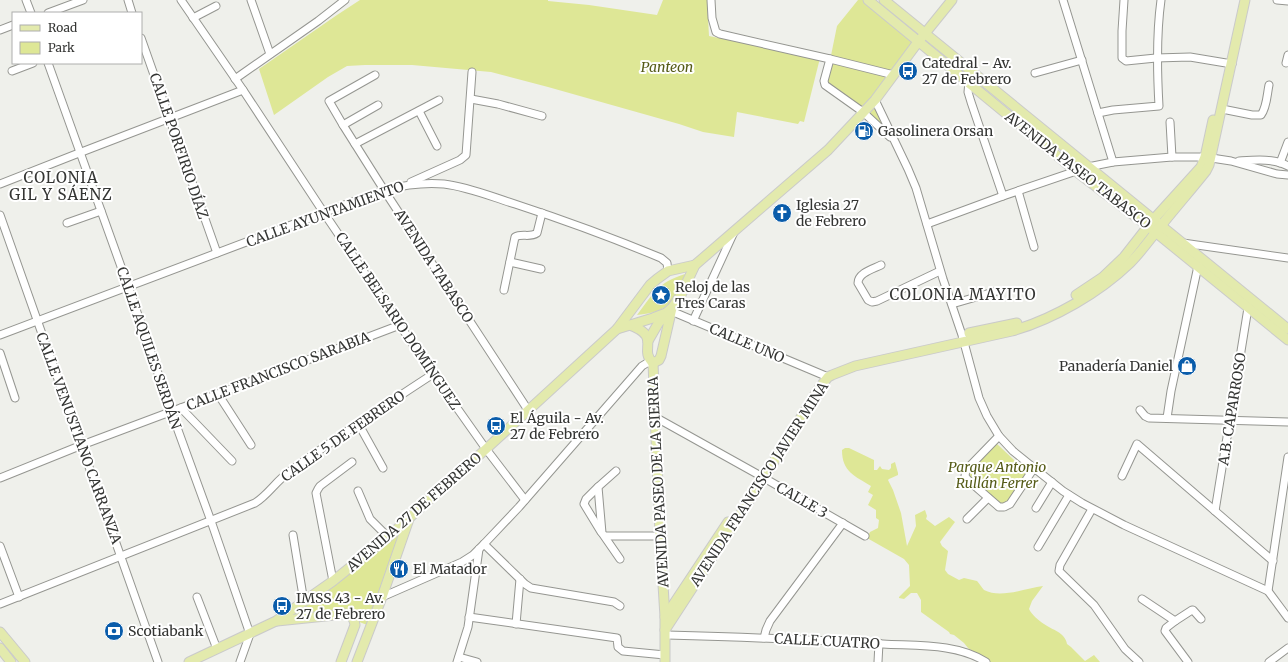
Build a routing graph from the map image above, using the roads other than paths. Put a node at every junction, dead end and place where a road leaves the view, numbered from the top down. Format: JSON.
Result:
{"nodes":[{"id":1,"x":26,"y":0,"type":"edge"},
{"id":2,"x":83,"y":0,"type":"edge"},
{"id":3,"x":128,"y":0,"type":"edge"},
{"id":4,"x":181,"y":0,"type":"edge"},
{"id":5,"x":251,"y":0,"type":"edge"},
{"id":6,"x":345,"y":0,"type":"edge"},
{"id":7,"x":711,"y":0,"type":"edge"},
{"id":8,"x":868,"y":0,"type":"edge"},
{"id":9,"x":884,"y":0,"type":"edge"},
{"id":10,"x":952,"y":0,"type":"edge"},
{"id":11,"x":1063,"y":0,"type":"edge"},
{"id":12,"x":1124,"y":0,"type":"edge"},
{"id":13,"x":1161,"y":0,"type":"edge"},
{"id":14,"x":1239,"y":0,"type":"edge"},
{"id":15,"x":1245,"y":0,"type":"edge"},
{"id":16,"x":1277,"y":0,"type":"edge"},
{"id":17,"x":1288,"y":1,"type":"edge"},
{"id":18,"x":216,"y":6,"type":"dead end"},
{"id":19,"x":31,"y":12,"type":"edge"},
{"id":20,"x":51,"y":12,"type":"edge"},
{"id":21,"x":132,"y":12,"type":"edge"},
{"id":22,"x":193,"y":18,"type":"junction"},
{"id":23,"x":12,"y":26,"type":"edge"},
{"id":24,"x":0,"y":30,"type":"edge"},
{"id":25,"x":925,"y":33,"type":"junction"},
{"id":26,"x":142,"y":41,"type":"edge"},
{"id":27,"x":918,"y":42,"type":"junction"},
{"id":28,"x":270,"y":54,"type":"junction"},
{"id":29,"x":1288,"y":55,"type":"edge"},
{"id":30,"x":830,"y":58,"type":"junction"},
{"id":31,"x":1156,"y":58,"type":"junction"},
{"id":32,"x":1082,"y":60,"type":"junction"},
{"id":33,"x":1229,"y":63,"type":"junction"},
{"id":34,"x":1286,"y":63,"type":"dead end"},
{"id":35,"x":30,"y":64,"type":"edge"},
{"id":36,"x":48,"y":64,"type":"edge"},
{"id":37,"x":12,"y":71,"type":"dead end"},
{"id":38,"x":472,"y":72,"type":"dead end"},
{"id":39,"x":1035,"y":73,"type":"dead end"},
{"id":40,"x":375,"y":75,"type":"dead end"},
{"id":41,"x":894,"y":75,"type":"junction"},
{"id":42,"x":235,"y":79,"type":"junction"},
{"id":43,"x":969,"y":82,"type":"junction"},
{"id":44,"x":1269,"y":85,"type":"dead end"},
{"id":45,"x":243,"y":90,"type":"junction"},
{"id":46,"x":471,"y":99,"type":"junction"},
{"id":47,"x":440,"y":100,"type":"dead end"},
{"id":48,"x":875,"y":100,"type":"junction"},
{"id":49,"x":378,"y":105,"type":"dead end"},
{"id":50,"x":1222,"y":109,"type":"junction"},
{"id":51,"x":419,"y":111,"type":"junction"},
{"id":52,"x":863,"y":112,"type":"junction"},
{"id":53,"x":1098,"y":113,"type":"junction"},
{"id":54,"x":542,"y":116,"type":"dead end"},
{"id":55,"x":170,"y":118,"type":"junction"},
{"id":56,"x":1170,"y":122,"type":"dead end"},
{"id":57,"x":343,"y":125,"type":"junction"},
{"id":58,"x":893,"y":140,"type":"junction"},
{"id":59,"x":1288,"y":142,"type":"edge"},
{"id":60,"x":355,"y":144,"type":"junction"},
{"id":61,"x":437,"y":146,"type":"dead end"},
{"id":62,"x":79,"y":153,"type":"junction"},
{"id":63,"x":1172,"y":157,"type":"junction"},
{"id":64,"x":1208,"y":158,"type":"junction"},
{"id":65,"x":1231,"y":161,"type":"junction"},
{"id":66,"x":1113,"y":162,"type":"junction"},
{"id":67,"x":1280,"y":163,"type":"junction"},
{"id":68,"x":1288,"y":166,"type":"edge"},
{"id":69,"x":1088,"y":167,"type":"junction"},
{"id":70,"x":1077,"y":172,"type":"junction"},
{"id":71,"x":1288,"y":175,"type":"edge"},
{"id":72,"x":0,"y":184,"type":"edge"},
{"id":73,"x":404,"y":185,"type":"junction"},
{"id":74,"x":384,"y":190,"type":"junction"},
{"id":75,"x":1018,"y":191,"type":"junction"},
{"id":76,"x":1003,"y":196,"type":"junction"},
{"id":77,"x":101,"y":211,"type":"junction"},
{"id":78,"x":324,"y":213,"type":"junction"},
{"id":79,"x":542,"y":213,"type":"junction"},
{"id":80,"x":0,"y":215,"type":"edge"},
{"id":81,"x":68,"y":223,"type":"dead end"},
{"id":82,"x":1151,"y":223,"type":"junction"},
{"id":83,"x":927,"y":224,"type":"junction"},
{"id":84,"x":1158,"y":229,"type":"junction"},
{"id":85,"x":734,"y":231,"type":"junction"},
{"id":86,"x":1183,"y":243,"type":"junction"},
{"id":87,"x":1034,"y":247,"type":"dead end"},
{"id":88,"x":217,"y":254,"type":"junction"},
{"id":89,"x":1288,"y":258,"type":"edge"},
{"id":90,"x":510,"y":262,"type":"junction"},
{"id":91,"x":695,"y":265,"type":"junction"},
{"id":92,"x":881,"y":265,"type":"dead end"},
{"id":93,"x":1198,"y":266,"type":"junction"},
{"id":94,"x":541,"y":269,"type":"dead end"},
{"id":95,"x":668,"y":271,"type":"junction"},
{"id":96,"x":940,"y":271,"type":"junction"},
{"id":97,"x":128,"y":286,"type":"junction"},
{"id":98,"x":504,"y":290,"type":"dead end"},
{"id":99,"x":997,"y":291,"type":"dead end"},
{"id":100,"x":952,"y":304,"type":"junction"},
{"id":101,"x":1248,"y":308,"type":"junction"},
{"id":102,"x":672,"y":310,"type":"junction"},
{"id":103,"x":37,"y":321,"type":"junction"},
{"id":104,"x":693,"y":321,"type":"junction"},
{"id":105,"x":400,"y":325,"type":"junction"},
{"id":106,"x":630,"y":325,"type":"junction"},
{"id":107,"x":617,"y":329,"type":"junction"},
{"id":108,"x":1288,"y":329,"type":"edge"},
{"id":109,"x":0,"y":335,"type":"edge"},
{"id":110,"x":963,"y":338,"type":"junction"},
{"id":111,"x":1288,"y":340,"type":"edge"},
{"id":112,"x":648,"y":341,"type":"junction"},
{"id":113,"x":0,"y":353,"type":"edge"},
{"id":114,"x":653,"y":363,"type":"junction"},
{"id":115,"x":433,"y":374,"type":"junction"},
{"id":116,"x":825,"y":376,"type":"junction"},
{"id":117,"x":218,"y":394,"type":"junction"},
{"id":118,"x":15,"y":398,"type":"dead end"},
{"id":119,"x":181,"y":408,"type":"junction"},
{"id":120,"x":528,"y":410,"type":"junction"},
{"id":121,"x":1140,"y":410,"type":"dead end"},
{"id":122,"x":170,"y":412,"type":"junction"},
{"id":123,"x":655,"y":418,"type":"junction"},
{"id":124,"x":1167,"y":418,"type":"junction"},
{"id":125,"x":1230,"y":420,"type":"junction"},
{"id":126,"x":1288,"y":422,"type":"edge"},
{"id":127,"x":358,"y":423,"type":"junction"},
{"id":128,"x":999,"y":436,"type":"junction"},
{"id":129,"x":82,"y":445,"type":"junction"},
{"id":130,"x":251,"y":445,"type":"dead end"},
{"id":131,"x":486,"y":449,"type":"junction"},
{"id":132,"x":1288,"y":457,"type":"edge"},
{"id":133,"x":232,"y":460,"type":"dead end"},
{"id":134,"x":352,"y":462,"type":"dead end"},
{"id":135,"x":383,"y":468,"type":"dead end"},
{"id":136,"x":1034,"y":468,"type":"junction"},
{"id":137,"x":616,"y":471,"type":"dead end"},
{"id":138,"x":1122,"y":476,"type":"dead end"},
{"id":139,"x":761,"y":477,"type":"junction"},
{"id":140,"x":0,"y":478,"type":"edge"},
{"id":141,"x":1052,"y":482,"type":"junction"},
{"id":142,"x":1286,"y":483,"type":"edge"},
{"id":143,"x":598,"y":487,"type":"junction"},
{"id":144,"x":358,"y":491,"type":"dead end"},
{"id":145,"x":1069,"y":495,"type":"junction"},
{"id":146,"x":988,"y":498,"type":"junction"},
{"id":147,"x":525,"y":500,"type":"junction"},
{"id":148,"x":1036,"y":508,"type":"dead end"},
{"id":149,"x":1092,"y":509,"type":"junction"},
{"id":150,"x":1215,"y":511,"type":"junction"},
{"id":151,"x":410,"y":518,"type":"junction"},
{"id":152,"x":967,"y":519,"type":"dead end"},
{"id":153,"x":212,"y":521,"type":"junction"},
{"id":154,"x":843,"y":524,"type":"junction"},
{"id":155,"x":293,"y":535,"type":"dead end"},
{"id":156,"x":604,"y":535,"type":"junction"},
{"id":157,"x":660,"y":536,"type":"junction"},
{"id":158,"x":865,"y":536,"type":"dead end"},
{"id":159,"x":388,"y":537,"type":"junction"},
{"id":160,"x":0,"y":546,"type":"edge"},
{"id":161,"x":482,"y":546,"type":"junction"},
{"id":162,"x":1038,"y":547,"type":"dead end"},
{"id":163,"x":121,"y":556,"type":"junction"},
{"id":164,"x":620,"y":559,"type":"dead end"},
{"id":165,"x":1273,"y":561,"type":"junction"},
{"id":166,"x":520,"y":580,"type":"junction"},
{"id":167,"x":333,"y":581,"type":"junction"},
{"id":168,"x":1268,"y":591,"type":"junction"},
{"id":169,"x":19,"y":597,"type":"junction"},
{"id":170,"x":197,"y":597,"type":"dead end"},
{"id":171,"x":382,"y":597,"type":"junction"},
{"id":172,"x":1142,"y":599,"type":"dead end"},
{"id":173,"x":304,"y":602,"type":"junction"},
{"id":174,"x":0,"y":604,"type":"edge"},
{"id":175,"x":620,"y":606,"type":"dead end"},
{"id":176,"x":469,"y":617,"type":"junction"},
{"id":177,"x":665,"y":617,"type":"junction"},
{"id":178,"x":1288,"y":618,"type":"edge"},
{"id":179,"x":1201,"y":619,"type":"dead end"},
{"id":180,"x":276,"y":621,"type":"junction"},
{"id":181,"x":1175,"y":621,"type":"junction"},
{"id":182,"x":516,"y":624,"type":"junction"},
{"id":183,"x":0,"y":632,"type":"edge"},
{"id":184,"x":665,"y":632,"type":"junction"},
{"id":185,"x":250,"y":634,"type":"junction"},
{"id":186,"x":764,"y":638,"type":"junction"},
{"id":187,"x":878,"y":643,"type":"junction"},
{"id":188,"x":0,"y":648,"type":"edge"},
{"id":189,"x":1288,"y":648,"type":"edge"},
{"id":190,"x":217,"y":649,"type":"junction"},
{"id":191,"x":458,"y":659,"type":"edge"},
{"id":192,"x":665,"y":659,"type":"edge"},
{"id":193,"x":11,"y":662,"type":"edge"},
{"id":194,"x":25,"y":662,"type":"edge"},
{"id":195,"x":158,"y":662,"type":"edge"},
{"id":196,"x":188,"y":662,"type":"edge"},
{"id":197,"x":240,"y":662,"type":"edge"},
{"id":198,"x":341,"y":662,"type":"edge"},
{"id":199,"x":357,"y":662,"type":"edge"},
{"id":200,"x":477,"y":662,"type":"edge"},
{"id":201,"x":878,"y":662,"type":"edge"},
{"id":202,"x":986,"y":662,"type":"edge"},
{"id":203,"x":1140,"y":662,"type":"edge"},
{"id":204,"x":1188,"y":662,"type":"edge"},
{"id":205,"x":1269,"y":662,"type":"edge"}],
"edges":[{"from":1,"to":19,"type":"street"},
{"from":2,"to":20,"type":"street"},
{"from":3,"to":21,"type":"street"},
{"from":4,"to":22,"type":"street","name":"CALLE BELSARIO DOMÍNGUEZ"},
{"from":5,"to":28,"type":"street"},
{"from":6,"to":28,"type":"street"},
{"from":7,"to":30,"type":"street"},
{"from":8,"to":27,"type":"main road","name":"AVENIDA PASEO TABASCO"},
{"from":9,"to":25,"type":"main road","name":"AVENIDA PASEO TABASCO"},
{"from":10,"to":25,"type":"main road","name":"AVENIDA 27 DE FEBRERO"},
{"from":11,"to":32,"type":"street"},
{"from":12,"to":31,"type":"street"},
{"from":13,"to":31,"type":"street"},
{"from":14,"to":33,"type":"main road","name":"AVENIDA FRANCISCO JAVIER MINA"},
{"from":15,"to":33,"type":"main road","name":"AVENIDA FRANCISCO JAVIER MINA"},
{"from":16,"to":17,"type":"street"},
{"from":18,"to":22,"type":"street"},
{"from":22,"to":42,"type":"street","name":"CALLE BELSARIO DOMÍNGUEZ"},
{"from":23,"to":24,"type":"street"},
{"from":25,"to":27,"type":"main road","name":"AVENIDA 27 DE FEBRERO"},
{"from":25,"to":69,"type":"main road","name":"AVENIDA PASEO TABASCO"},
{"from":26,"to":55,"type":"street","name":"CALLE PORFIRIO DÍAZ"},
{"from":27,"to":41,"type":"main road","name":"AVENIDA 27 DE FEBRERO"},
{"from":27,"to":43,"type":"main road","name":"AVENIDA PASEO TABASCO"},
{"from":28,"to":42,"type":"street"},
{"from":29,"to":34,"type":"street"},
{"from":30,"to":41,"type":"street"},
{"from":30,"to":52,"type":"street"},
{"from":31,"to":33,"type":"street"},
{"from":31,"to":53,"type":"street"},
{"from":32,"to":39,"type":"street"},
{"from":32,"to":53,"type":"street"},
{"from":33,"to":50,"type":"main road","name":"AVENIDA FRANCISCO JAVIER MINA"},
{"from":33,"to":64,"type":"main road","name":"AVENIDA FRANCISCO JAVIER MINA"},
{"from":35,"to":37,"type":"street"},
{"from":36,"to":62,"type":"street","name":"CALLE AQUILES SERDÁN"},
{"from":38,"to":46,"type":"street"},
{"from":40,"to":57,"type":"street","name":"AVENIDA TABASCO"},
{"from":41,"to":48,"type":"main road","name":"AVENIDA 27 DE FEBRERO"},
{"from":42,"to":45,"type":"street","name":"CALLE BELSARIO DOMÍNGUEZ"},
{"from":43,"to":70,"type":"main road","name":"AVENIDA PASEO TABASCO"},
{"from":43,"to":76,"type":"street"},
{"from":44,"to":50,"type":"street"},
{"from":45,"to":55,"type":"street"},
{"from":45,"to":78,"type":"street","name":"CALLE BELSARIO DOMÍNGUEZ"},
{"from":46,"to":54,"type":"street"},
{"from":46,"to":73,"type":"street"},
{"from":47,"to":51,"type":"street"},
{"from":48,"to":52,"type":"main road","name":"AVENIDA 27 DE FEBRERO"},
{"from":48,"to":58,"type":"street"},
{"from":49,"to":57,"type":"street"},
{"from":50,"to":64,"type":"main road","name":"AVENIDA FRANCISCO JAVIER MINA"},
{"from":51,"to":60,"type":"street"},
{"from":51,"to":61,"type":"street"},
{"from":52,"to":58,"type":"street"},
{"from":52,"to":85,"type":"main road","name":"AVENIDA 27 DE FEBRERO"},
{"from":53,"to":66,"type":"street"},
{"from":55,"to":62,"type":"street"},
{"from":55,"to":88,"type":"street","name":"CALLE PORFIRIO DÍAZ"},
{"from":56,"to":63,"type":"street"},
{"from":57,"to":60,"type":"street","name":"AVENIDA TABASCO"},
{"from":58,"to":83,"type":"street"},
{"from":59,"to":67,"type":"street"},
{"from":60,"to":74,"type":"street","name":"AVENIDA TABASCO"},
{"from":62,"to":72,"type":"street"},
{"from":62,"to":77,"type":"street","name":"CALLE AQUILES SERDÁN"},
{"from":63,"to":64,"type":"street"},
{"from":63,"to":66,"type":"street"},
{"from":64,"to":65,"type":"street"},
{"from":64,"to":82,"type":"main road","name":"AVENIDA FRANCISCO JAVIER MINA"},
{"from":64,"to":84,"type":"main road","name":"AVENIDA FRANCISCO JAVIER MINA"},
{"from":65,"to":67,"type":"street"},
{"from":65,"to":71,"type":"street"},
{"from":66,"to":69,"type":"street"},
{"from":67,"to":68,"type":"street"},
{"from":69,"to":70,"type":"street"},
{"from":69,"to":82,"type":"main road","name":"AVENIDA PASEO TABASCO"},
{"from":70,"to":75,"type":"street"},
{"from":70,"to":82,"type":"main road","name":"AVENIDA PASEO TABASCO"},
{"from":73,"to":74,"type":"street","name":"CALLE AYUNTAMIENTO"},
{"from":73,"to":79,"type":"street","name":"CALLE AYUNTAMIENTO"},
{"from":74,"to":78,"type":"street","name":"CALLE AYUNTAMIENTO"},
{"from":74,"to":120,"type":"street","name":"AVENIDA TABASCO"},
{"from":75,"to":76,"type":"street"},
{"from":75,"to":87,"type":"street"},
{"from":76,"to":83,"type":"street"},
{"from":77,"to":81,"type":"street"},
{"from":77,"to":97,"type":"street","name":"CALLE AQUILES SERDÁN"},
{"from":78,"to":88,"type":"street","name":"CALLE AYUNTAMIENTO"},
{"from":78,"to":105,"type":"street","name":"CALLE BELSARIO DOMÍNGUEZ"},
{"from":79,"to":90,"type":"street"},
{"from":79,"to":95,"type":"street","name":"CALLE AYUNTAMIENTO"},
{"from":80,"to":103,"type":"street","name":"CALLE VENUSTIANO CARRANZA"},
{"from":82,"to":84,"type":"main road","name":"AVENIDA PASEO TABASCO"},
{"from":82,"to":110,"type":"main road","name":"AVENIDA FRANCISCO JAVIER MINA"},
{"from":83,"to":96,"type":"street"},
{"from":84,"to":86,"type":"main road","name":"AVENIDA PASEO TABASCO"},
{"from":84,"to":93,"type":"main road","name":"AVENIDA PASEO TABASCO"},
{"from":84,"to":110,"type":"main road","name":"AVENIDA FRANCISCO JAVIER MINA"},
{"from":85,"to":91,"type":"main road","name":"AVENIDA 27 DE FEBRERO"},
{"from":85,"to":104,"type":"street"},
{"from":86,"to":89,"type":"street"},
{"from":86,"to":108,"type":"main road","name":"AVENIDA PASEO TABASCO"},
{"from":88,"to":97,"type":"street","name":"CALLE AYUNTAMIENTO"},
{"from":90,"to":94,"type":"street"},
{"from":90,"to":98,"type":"street"},
{"from":91,"to":95,"type":"main road","name":"AVENIDA 27 DE FEBRERO"},
{"from":91,"to":102,"type":"main road","name":"AVENIDA 27 DE FEBRERO"},
{"from":92,"to":96,"type":"street"},
{"from":93,"to":101,"type":"main road","name":"AVENIDA PASEO TABASCO"},
{"from":93,"to":124,"type":"street"},
{"from":95,"to":107,"type":"main road","name":"AVENIDA 27 DE FEBRERO"},
{"from":96,"to":100,"type":"street"},
{"from":97,"to":103,"type":"street","name":"CALLE AYUNTAMIENTO"},
{"from":97,"to":122,"type":"street","name":"CALLE AQUILES SERDÁN"},
{"from":99,"to":100,"type":"street"},
{"from":100,"to":110,"type":"street"},
{"from":101,"to":111,"type":"main road","name":"AVENIDA PASEO TABASCO"},
{"from":101,"to":125,"type":"street","name":"A.B. CAPARROSO"},
{"from":102,"to":104,"type":"street","name":"CALLE UNO"},
{"from":102,"to":106,"type":"main road","name":"AVENIDA 27 DE FEBRERO"},
{"from":102,"to":112,"type":"main road"},
{"from":102,"to":114,"type":"main road","name":"AVENIDA PASEO DE LA SIERRA"},
{"from":103,"to":109,"type":"street","name":"CALLE AYUNTAMIENTO"},
{"from":103,"to":129,"type":"street","name":"CALLE VENUSTIANO CARRANZA"},
{"from":104,"to":116,"type":"street","name":"CALLE UNO"},
{"from":105,"to":115,"type":"street","name":"CALLE BELSARIO DOMÍNGUEZ"},
{"from":105,"to":117,"type":"street","name":"CALLE FRANCISCO SARABIA"},
{"from":106,"to":107,"type":"main road","name":"AVENIDA 27 DE FEBRERO"},
{"from":106,"to":112,"type":"main road"},
{"from":107,"to":120,"type":"main road","name":"AVENIDA 27 DE FEBRERO"},
{"from":110,"to":116,"type":"main road","name":"AVENIDA FRANCISCO JAVIER MINA"},
{"from":110,"to":128,"type":"street"},
{"from":112,"to":114,"type":"main road"},
{"from":113,"to":118,"type":"street"},
{"from":114,"to":123,"type":"main road","name":"AVENIDA PASEO DE LA SIERRA"},
{"from":114,"to":147,"type":"street"},
{"from":115,"to":127,"type":"street","name":"CALLE 5 DE FEBRERO"},
{"from":115,"to":131,"type":"street","name":"CALLE BELSARIO DOMÍNGUEZ"},
{"from":116,"to":139,"type":"main road","name":"AVENIDA FRANCISCO JAVIER MINA"},
{"from":117,"to":119,"type":"street","name":"CALLE FRANCISCO SARABIA"},
{"from":117,"to":130,"type":"street"},
{"from":119,"to":122,"type":"street","name":"CALLE FRANCISCO SARABIA"},
{"from":119,"to":133,"type":"street"},
{"from":120,"to":131,"type":"main road","name":"AVENIDA 27 DE FEBRERO"},
{"from":121,"to":124,"type":"street"},
{"from":122,"to":129,"type":"street","name":"CALLE FRANCISCO SARABIA"},
{"from":122,"to":153,"type":"street","name":"CALLE AQUILES SERDÁN"},
{"from":123,"to":139,"type":"street","name":"CALLE 3"},
{"from":123,"to":157,"type":"main road","name":"AVENIDA PASEO DE LA SIERRA"},
{"from":124,"to":125,"type":"street"},
{"from":125,"to":126,"type":"street"},
{"from":125,"to":150,"type":"street","name":"A.B. CAPARROSO"},
{"from":127,"to":135,"type":"street"},
{"from":127,"to":153,"type":"street","name":"CALLE 5 DE FEBRERO"},
{"from":128,"to":136,"type":"street"},
{"from":128,"to":146,"type":"street"},
{"from":129,"to":140,"type":"street","name":"CALLE FRANCISCO SARABIA"},
{"from":129,"to":163,"type":"street","name":"CALLE VENUSTIANO CARRANZA"},
{"from":131,"to":147,"type":"street","name":"CALLE BELSARIO DOMÍNGUEZ"},
{"from":131,"to":151,"type":"main road","name":"AVENIDA 27 DE FEBRERO"},
{"from":132,"to":142,"type":"street"},
{"from":134,"to":167,"type":"street"},
{"from":136,"to":141,"type":"street"},
{"from":136,"to":146,"type":"street"},
{"from":137,"to":143,"type":"street"},
{"from":138,"to":150,"type":"street"},
{"from":139,"to":154,"type":"street","name":"CALLE 3"},
{"from":139,"to":177,"type":"main road","name":"AVENIDA FRANCISCO JAVIER MINA"},
{"from":139,"to":184,"type":"main road","name":"AVENIDA FRANCISCO JAVIER MINA"},
{"from":141,"to":145,"type":"street"},
{"from":141,"to":148,"type":"street"},
{"from":142,"to":165,"type":"street"},
{"from":143,"to":156,"type":"street"},
{"from":143,"to":156,"type":"street"},
{"from":144,"to":159,"type":"street"},
{"from":145,"to":149,"type":"street"},
{"from":145,"to":162,"type":"street"},
{"from":146,"to":152,"type":"street"},
{"from":147,"to":161,"type":"street"},
{"from":149,"to":168,"type":"street"},
{"from":149,"to":203,"type":"street"},
{"from":150,"to":165,"type":"street"},
{"from":151,"to":159,"type":"main road","name":"AVENIDA 27 DE FEBRERO"},
{"from":151,"to":171,"type":"main road"},
{"from":153,"to":163,"type":"street","name":"CALLE 5 DE FEBRERO"},
{"from":153,"to":185,"type":"street","name":"CALLE AQUILES SERDÁN"},
{"from":154,"to":158,"type":"street","name":"CALLE 3"},
{"from":154,"to":186,"type":"street"},
{"from":155,"to":173,"type":"street"},
{"from":156,"to":157,"type":"street"},
{"from":156,"to":164,"type":"street"},
{"from":157,"to":177,"type":"main road","name":"AVENIDA PASEO DE LA SIERRA"},
{"from":159,"to":167,"type":"main road","name":"AVENIDA 27 DE FEBRERO"},
{"from":160,"to":169,"type":"street"},
{"from":161,"to":166,"type":"street"},
{"from":161,"to":171,"type":"street"},
{"from":161,"to":176,"type":"street"},
{"from":163,"to":169,"type":"street","name":"CALLE 5 DE FEBRERO"},
{"from":163,"to":195,"type":"street","name":"CALLE VENUSTIANO CARRANZA"},
{"from":165,"to":168,"type":"street"},
{"from":166,"to":175,"type":"street"},
{"from":166,"to":182,"type":"street"},
{"from":167,"to":173,"type":"main road","name":"AVENIDA 27 DE FEBRERO"},
{"from":168,"to":178,"type":"street"},
{"from":169,"to":174,"type":"street","name":"CALLE 5 DE FEBRERO"},
{"from":170,"to":190,"type":"street"},
{"from":171,"to":199,"type":"main road"},
{"from":172,"to":181,"type":"street"},
{"from":173,"to":180,"type":"main road","name":"AVENIDA 27 DE FEBRERO"},
{"from":176,"to":182,"type":"street"},
{"from":176,"to":191,"type":"street"},
{"from":177,"to":184,"type":"main road","name":"AVENIDA PASEO DE LA SIERRA"},
{"from":179,"to":181,"type":"street"},
{"from":180,"to":185,"type":"main road","name":"AVENIDA 27 DE FEBRERO"},
{"from":180,"to":198,"type":"main road"},
{"from":181,"to":204,"type":"street"},
{"from":182,"to":192,"type":"street"},
{"from":183,"to":194,"type":"main road"},
{"from":184,"to":186,"type":"street","name":"CALLE CUATRO"},
{"from":184,"to":192,"type":"main road","name":"AVENIDA PASEO DE LA SIERRA"},
{"from":185,"to":190,"type":"main road","name":"AVENIDA 27 DE FEBRERO"},
{"from":185,"to":197,"type":"street"},
{"from":186,"to":187,"type":"street","name":"CALLE CUATRO"},
{"from":187,"to":201,"type":"street"},
{"from":187,"to":202,"type":"street","name":"CALLE CUATRO"},
{"from":188,"to":193,"type":"main road"},
{"from":189,"to":205,"type":"street"},
{"from":190,"to":196,"type":"main road","name":"AVENIDA 27 DE FEBRERO"},
{"from":191,"to":200,"type":"street"}]}
